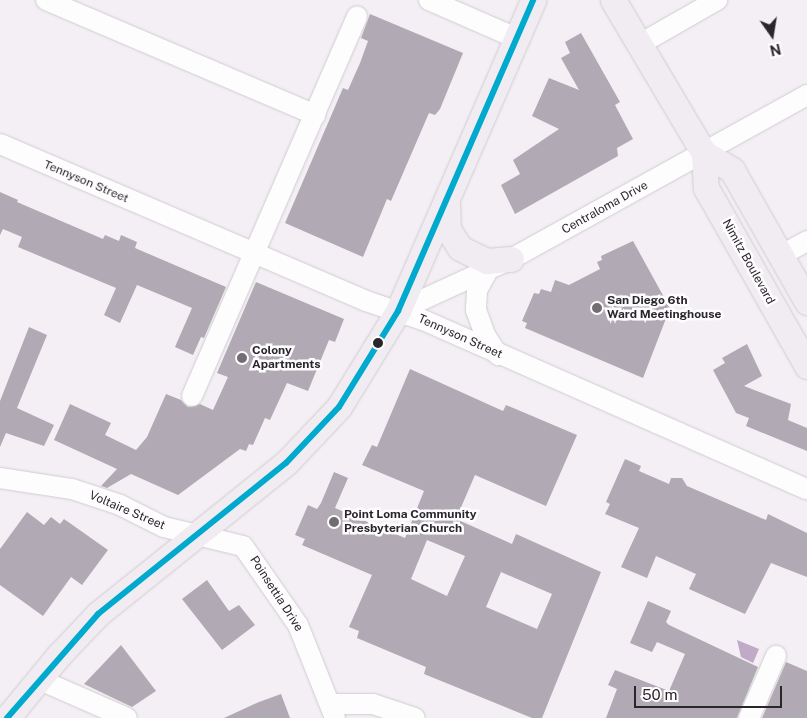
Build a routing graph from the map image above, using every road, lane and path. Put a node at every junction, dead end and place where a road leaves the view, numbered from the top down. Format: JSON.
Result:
{"nodes":[{"id":1,"x":46,"y":0,"type":"edge"},
{"id":2,"x":429,"y":0,"type":"edge"},
{"id":3,"x":533,"y":0,"type":"edge"},
{"id":4,"x":613,"y":0,"type":"edge"},
{"id":5,"x":716,"y":0,"type":"edge"},
{"id":6,"x":357,"y":16,"type":"dead end"},
{"id":7,"x":516,"y":38,"type":"junction"},
{"id":8,"x":640,"y":44,"type":"junction"},
{"id":9,"x":807,"y":95,"type":"edge"},
{"id":10,"x":316,"y":115,"type":"junction"},
{"id":11,"x":0,"y":144,"type":"edge"},
{"id":12,"x":704,"y":153,"type":"junction"},
{"id":13,"x":447,"y":201,"type":"junction"},
{"id":14,"x":807,"y":241,"type":"edge"},
{"id":15,"x":255,"y":255,"type":"junction"},
{"id":16,"x":780,"y":256,"type":"junction"},
{"id":17,"x":511,"y":259,"type":"junction"},
{"id":18,"x":487,"y":272,"type":"junction"},
{"id":19,"x":807,"y":302,"type":"edge"},
{"id":20,"x":398,"y":311,"type":"junction"},
{"id":21,"x":498,"y":355,"type":"junction"},
{"id":22,"x":807,"y":366,"type":"edge"},
{"id":23,"x":192,"y":396,"type":"dead end"},
{"id":24,"x":0,"y":478,"type":"edge"},
{"id":25,"x":807,"y":489,"type":"edge"},
{"id":26,"x":195,"y":535,"type":"junction"},
{"id":27,"x":776,"y":656,"type":"dead end"},
{"id":28,"x":38,"y":679,"type":"junction"},
{"id":29,"x":333,"y":711,"type":"edge"},
{"id":30,"x":7,"y":718,"type":"edge"},
{"id":31,"x":127,"y":718,"type":"edge"},
{"id":32,"x":415,"y":718,"type":"edge"},
{"id":33,"x":749,"y":718,"type":"edge"}],
"edges":[{"from":1,"to":10,"type":"street"},
{"from":2,"to":7,"type":"street"},
{"from":3,"to":7,"type":"main road"},
{"from":4,"to":8,"type":"main road","name":"Nimitz Boulevard"},
{"from":5,"to":8,"type":"street"},
{"from":6,"to":10,"type":"street"},
{"from":7,"to":13,"type":"main road"},
{"from":8,"to":12,"type":"main road","name":"Nimitz Boulevard"},
{"from":9,"to":12,"type":"street","name":"Centraloma Drive"},
{"from":10,"to":15,"type":"street"},
{"from":11,"to":15,"type":"street","name":"Tennyson Street"},
{"from":12,"to":16,"type":"main road","name":"Nimitz Boulevard"},
{"from":12,"to":17,"type":"street","name":"Centraloma Drive"},
{"from":12,"to":22,"type":"main road","name":"Nimitz Boulevard"},
{"from":13,"to":17,"type":"main road"},
{"from":13,"to":20,"type":"main road"},
{"from":14,"to":16,"type":"street"},
{"from":15,"to":20,"type":"street","name":"Tennyson Street"},
{"from":15,"to":23,"type":"street"},
{"from":16,"to":19,"type":"main road","name":"Nimitz Boulevard"},
{"from":17,"to":18,"type":"street","name":"Centraloma Drive"},
{"from":18,"to":20,"type":"street","name":"Centraloma Drive"},
{"from":18,"to":21,"type":"street"},
{"from":20,"to":21,"type":"street","name":"Tennyson Street"},
{"from":20,"to":26,"type":"main road"},
{"from":21,"to":25,"type":"street","name":"Tennyson Street"},
{"from":24,"to":26,"type":"street","name":"Voltaire Street"},
{"from":26,"to":28,"type":"main road"},
{"from":26,"to":29,"type":"street","name":"Poinsettia Drive"},
{"from":27,"to":33,"type":"street"},
{"from":28,"to":30,"type":"main road"},
{"from":28,"to":31,"type":"street"},
{"from":29,"to":32,"type":"street"}]}
